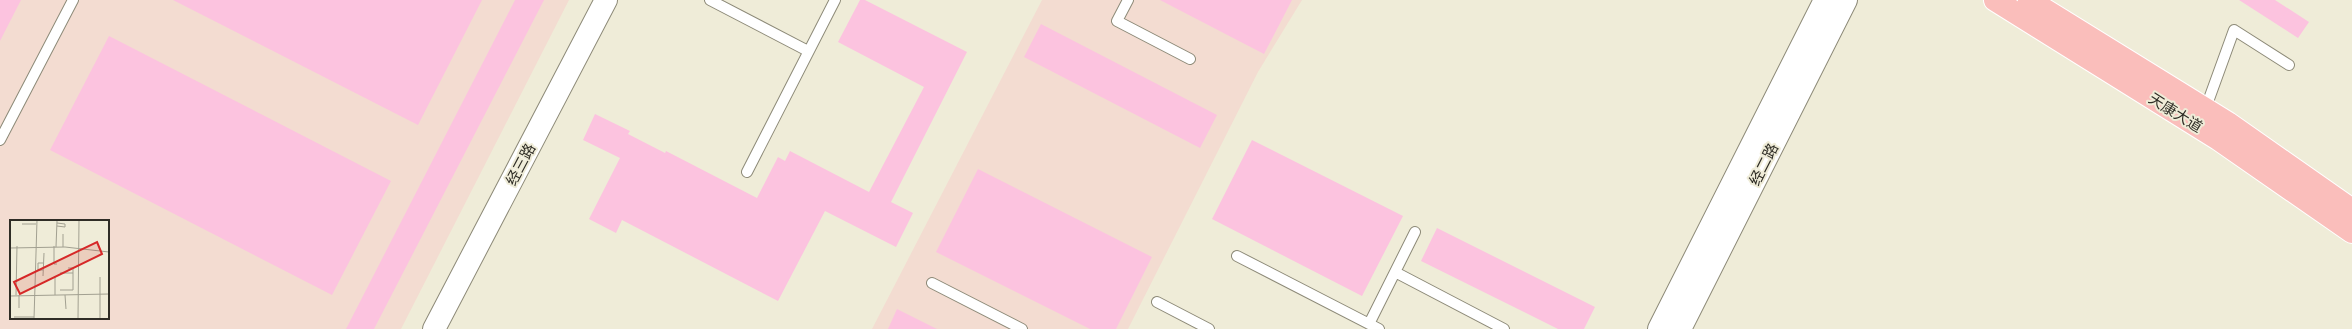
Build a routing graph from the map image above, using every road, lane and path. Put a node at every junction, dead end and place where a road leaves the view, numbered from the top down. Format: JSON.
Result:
{"nodes":[{"id":1,"x":73,"y":0,"type":"edge"},
{"id":2,"x":606,"y":0,"type":"edge"},
{"id":3,"x":710,"y":0,"type":"edge"},
{"id":4,"x":835,"y":0,"type":"edge"},
{"id":5,"x":1128,"y":0,"type":"edge"},
{"id":6,"x":1825,"y":0,"type":"edge"},
{"id":7,"x":1846,"y":0,"type":"edge"},
{"id":8,"x":1995,"y":0,"type":"edge"},
{"id":9,"x":2029,"y":0,"type":"edge"},
{"id":10,"x":808,"y":51,"type":"junction"},
{"id":11,"x":1190,"y":59,"type":"dead end"},
{"id":12,"x":2289,"y":65,"type":"dead end"},
{"id":13,"x":2202,"y":118,"type":"junction"},
{"id":14,"x":0,"y":140,"type":"edge"},
{"id":15,"x":747,"y":172,"type":"dead end"},
{"id":16,"x":2352,"y":210,"type":"edge"},
{"id":17,"x":1415,"y":232,"type":"dead end"},
{"id":18,"x":2352,"y":232,"type":"edge"},
{"id":19,"x":1237,"y":256,"type":"dead end"},
{"id":20,"x":1395,"y":272,"type":"junction"},
{"id":21,"x":932,"y":283,"type":"dead end"},
{"id":22,"x":1157,"y":302,"type":"dead end"},
{"id":23,"x":1369,"y":324,"type":"junction"},
{"id":24,"x":1008,"y":326,"type":"edge"},
{"id":25,"x":434,"y":329,"type":"edge"},
{"id":26,"x":1022,"y":329,"type":"edge"},
{"id":27,"x":1209,"y":329,"type":"edge"},
{"id":28,"x":1379,"y":329,"type":"edge"},
{"id":29,"x":1504,"y":329,"type":"edge"},
{"id":30,"x":1659,"y":329,"type":"edge"},
{"id":31,"x":1680,"y":329,"type":"edge"}],
"edges":[{"from":1,"to":14,"type":"lane"},
{"from":2,"to":25,"type":"street","name":"经三路"},
{"from":3,"to":10,"type":"lane"},
{"from":4,"to":10,"type":"lane"},
{"from":5,"to":11,"type":"lane"},
{"from":6,"to":30,"type":"street","name":"经二路"},
{"from":7,"to":31,"type":"street","name":"经二路"},
{"from":8,"to":13,"type":"main road","name":"天康大道"},
{"from":9,"to":13,"type":"main road","name":"天康大道"},
{"from":10,"to":15,"type":"lane"},
{"from":12,"to":13,"type":"lane"},
{"from":13,"to":16,"type":"main road","name":"天康大道"},
{"from":13,"to":18,"type":"main road","name":"天康大道"},
{"from":17,"to":20,"type":"lane"},
{"from":19,"to":23,"type":"lane"},
{"from":20,"to":23,"type":"lane"},
{"from":20,"to":29,"type":"lane"},
{"from":21,"to":24,"type":"lane"},
{"from":22,"to":27,"type":"lane"},
{"from":23,"to":28,"type":"lane"},
{"from":24,"to":26,"type":"lane"}]}
